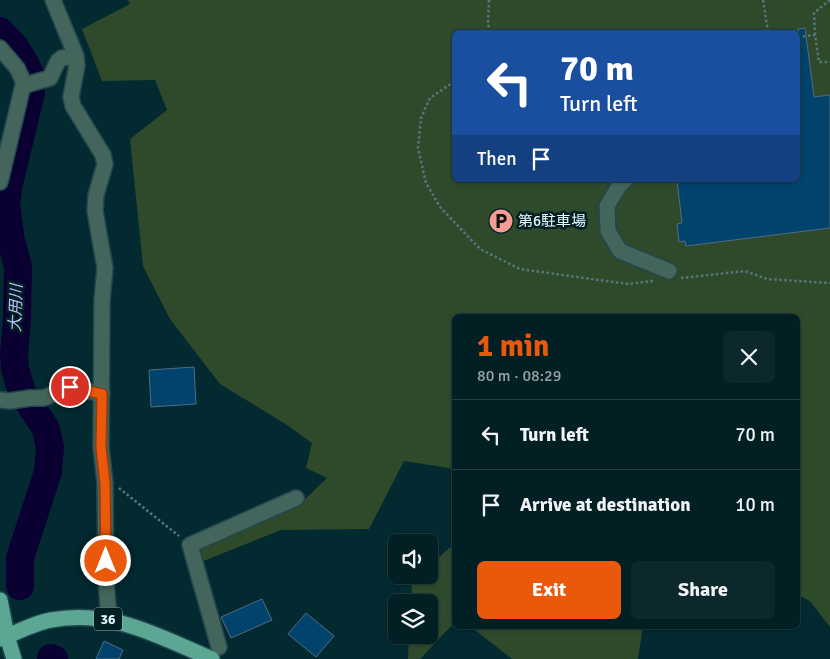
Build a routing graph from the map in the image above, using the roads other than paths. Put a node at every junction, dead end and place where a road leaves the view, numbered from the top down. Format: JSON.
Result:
{"nodes":[{"id":1,"x":53,"y":0,"type":"edge"},
{"id":2,"x":0,"y":48,"type":"edge"},
{"id":3,"x":76,"y":56,"type":"junction"},
{"id":4,"x":32,"y":83,"type":"junction"},
{"id":5,"x":0,"y":182,"type":"edge"},
{"id":6,"x":623,"y":182,"type":"edge"},
{"id":7,"x":668,"y":277,"type":"road end"},
{"id":8,"x":102,"y":394,"type":"junction"},
{"id":9,"x":0,"y":400,"type":"edge"},
{"id":10,"x":296,"y":498,"type":"dead end"},
{"id":11,"x":0,"y":600,"type":"edge"},
{"id":12,"x":109,"y":619,"type":"junction"},
{"id":13,"x":3,"y":637,"type":"edge"},
{"id":14,"x":216,"y":653,"type":"edge"},
{"id":15,"x":14,"y":659,"type":"edge"}],
"edges":[{"from":1,"to":3,"type":"street"},
{"from":2,"to":4,"type":"street"},
{"from":3,"to":4,"type":"street"},
{"from":3,"to":8,"type":"street"},
{"from":4,"to":5,"type":"street"},
{"from":6,"to":7,"type":"street"},
{"from":8,"to":9,"type":"street"},
{"from":8,"to":12,"type":"street"},
{"from":10,"to":14,"type":"street"},
{"from":11,"to":13,"type":"main road"},
{"from":12,"to":13,"type":"main road","number":"36"},
{"from":12,"to":14,"type":"main road","number":"36"},
{"from":13,"to":15,"type":"main road"}]}
